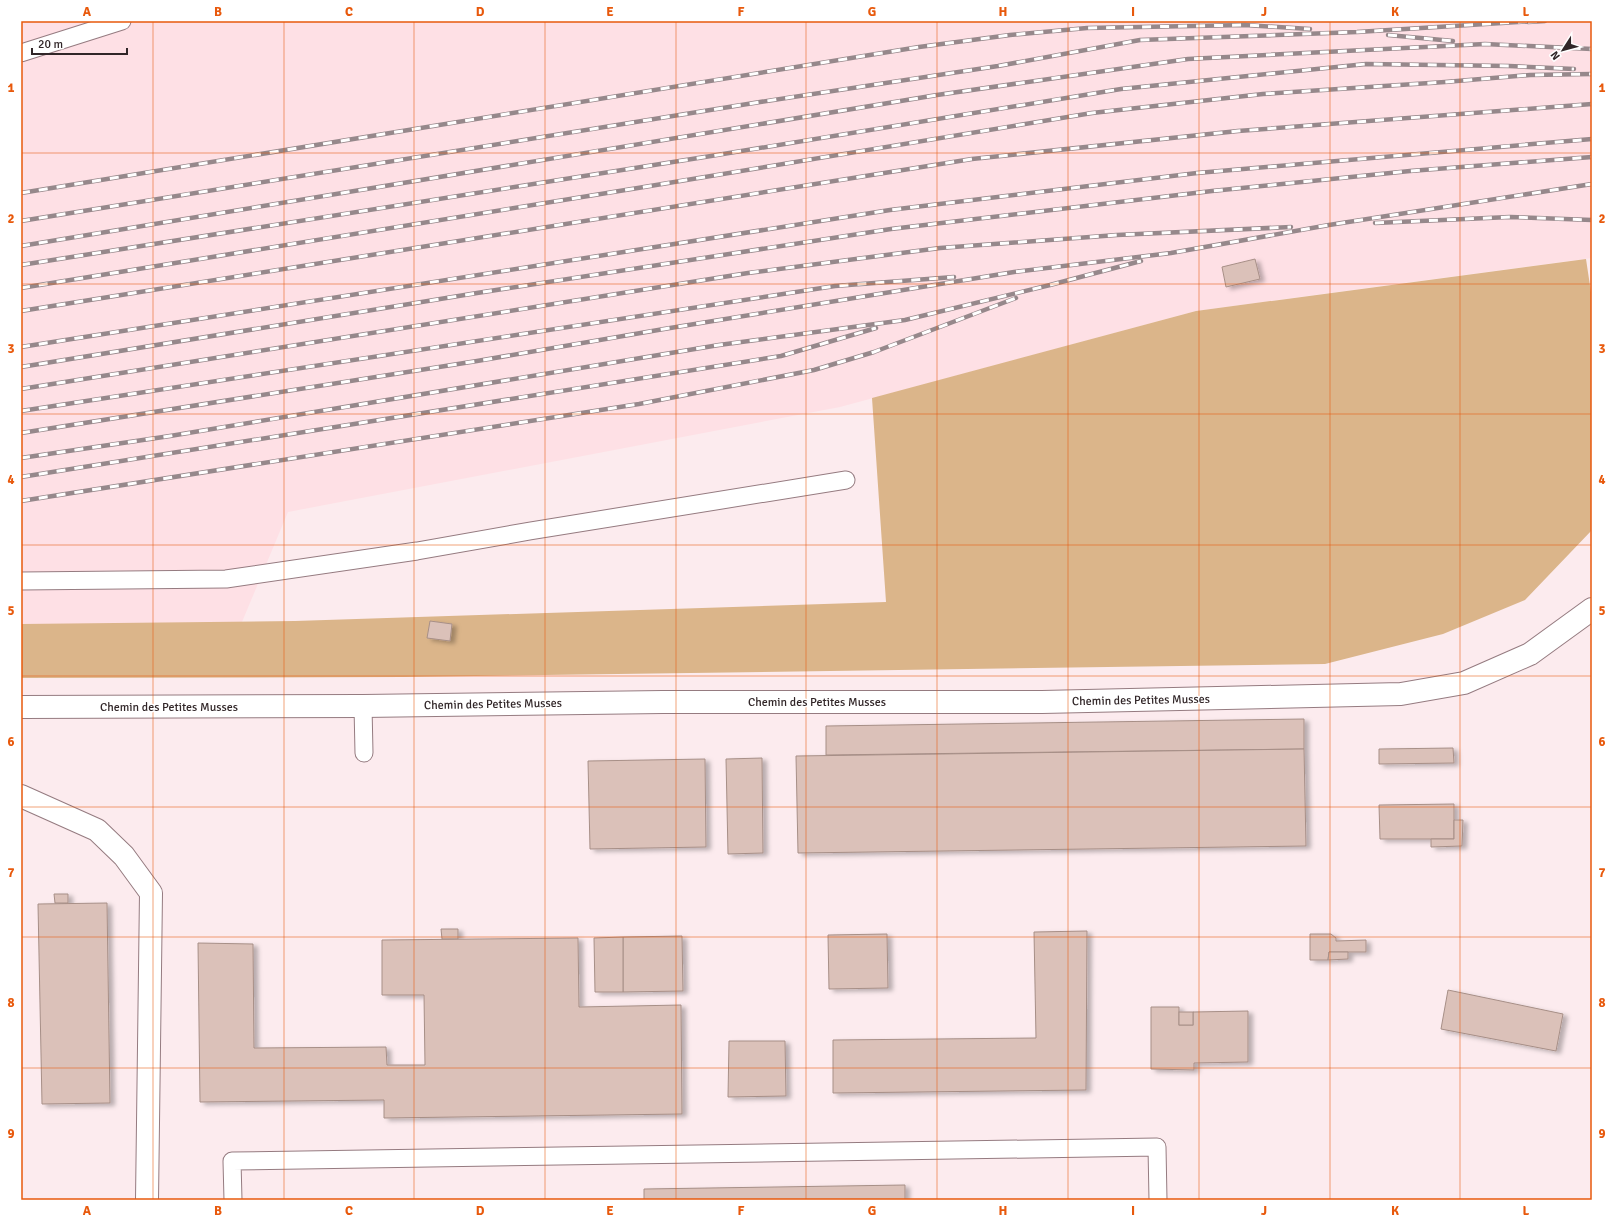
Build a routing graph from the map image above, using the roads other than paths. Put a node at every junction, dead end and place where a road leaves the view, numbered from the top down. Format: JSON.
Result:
{"nodes":[{"id":1,"x":122,"y":21,"type":"edge"},
{"id":2,"x":21,"y":53,"type":"edge"},
{"id":3,"x":846,"y":480,"type":"dead end"},
{"id":4,"x":21,"y":581,"type":"edge"},
{"id":5,"x":1592,"y":609,"type":"edge"},
{"id":6,"x":363,"y":706,"type":"junction"},
{"id":7,"x":21,"y":707,"type":"edge"},
{"id":8,"x":364,"y":753,"type":"dead end"},
{"id":9,"x":21,"y":796,"type":"edge"},
{"id":10,"x":147,"y":1200,"type":"edge"},
{"id":11,"x":233,"y":1200,"type":"edge"},
{"id":12,"x":1158,"y":1200,"type":"edge"}],
"edges":[{"from":1,"to":2,"type":"lane"},
{"from":3,"to":4,"type":"lane"},
{"from":5,"to":6,"type":"street","name":"Chemin des Petites Musses"},
{"from":6,"to":7,"type":"street","name":"Chemin des Petites Musses"},
{"from":6,"to":8,"type":"lane"},
{"from":9,"to":10,"type":"street"},
{"from":11,"to":12,"type":"lane"}]}
